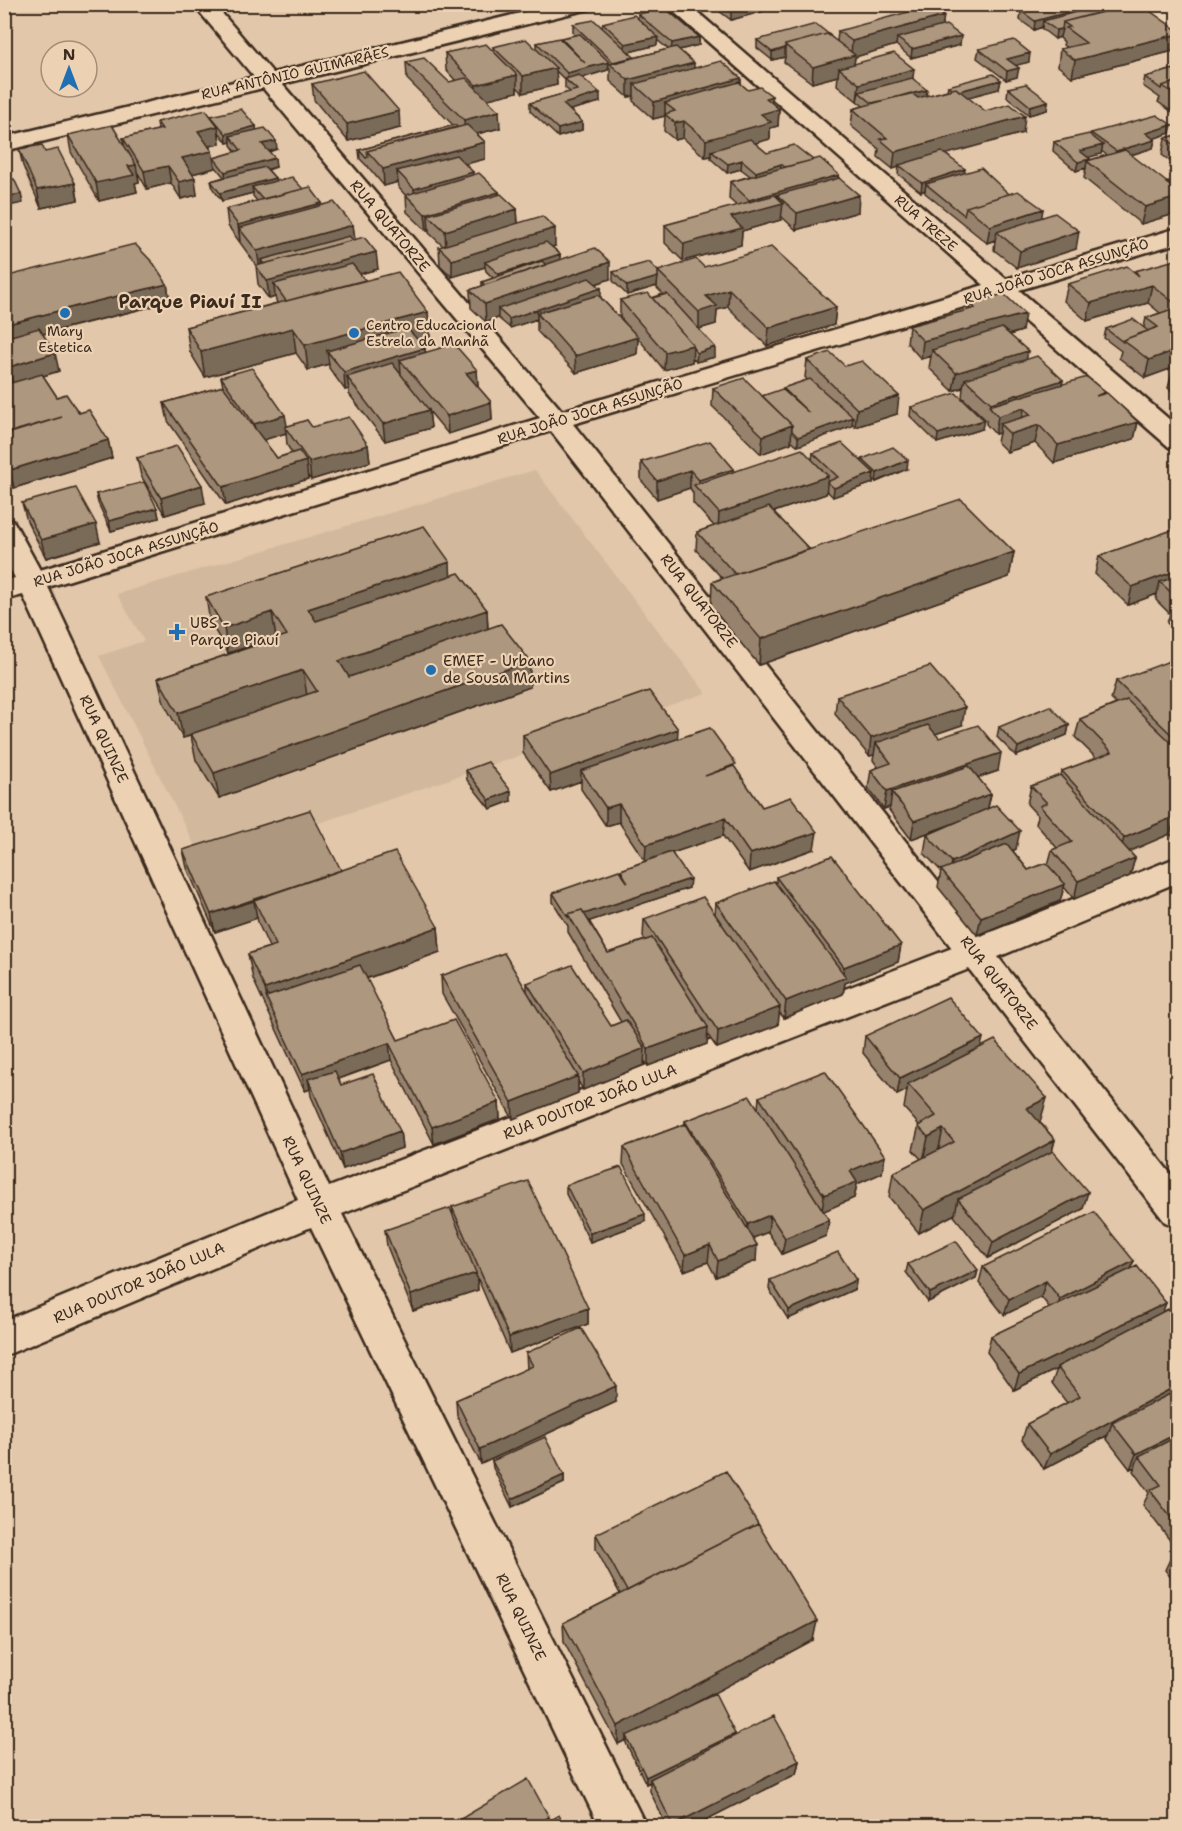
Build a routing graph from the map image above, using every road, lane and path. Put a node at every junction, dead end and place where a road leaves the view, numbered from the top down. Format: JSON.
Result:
{"nodes":[{"id":1,"x":203,"y":4,"type":"edge"},
{"id":2,"x":586,"y":4,"type":"edge"},
{"id":3,"x":675,"y":4,"type":"edge"},
{"id":4,"x":1149,"y":4,"type":"edge"},
{"id":5,"x":1178,"y":23,"type":"edge"},
{"id":6,"x":266,"y":80,"type":"junction"},
{"id":7,"x":4,"y":144,"type":"edge"},
{"id":8,"x":1178,"y":235,"type":"edge"},
{"id":9,"x":1001,"y":288,"type":"junction"},
{"id":10,"x":557,"y":421,"type":"junction"},
{"id":11,"x":1178,"y":441,"type":"edge"},
{"id":12,"x":4,"y":528,"type":"edge"},
{"id":13,"x":18,"y":587,"type":"edge"},
{"id":14,"x":1178,"y":869,"type":"edge"},
{"id":15,"x":975,"y":953,"type":"junction"},
{"id":16,"x":320,"y":1207,"type":"junction"},
{"id":17,"x":1178,"y":1211,"type":"edge"},
{"id":18,"x":4,"y":1339,"type":"edge"},
{"id":19,"x":623,"y":1827,"type":"edge"}],
"edges":[{"from":1,"to":6,"type":"street","name":"RUA QUATORZE"},
{"from":2,"to":6,"type":"street","name":"RUA ANTÔNIO GUIMARÃES"},
{"from":3,"to":9,"type":"street","name":"RUA TREZE"},
{"from":4,"to":5,"type":"street"},
{"from":6,"to":7,"type":"street","name":"RUA ANTÔNIO GUIMARÃES"},
{"from":6,"to":10,"type":"street","name":"RUA QUATORZE"},
{"from":8,"to":9,"type":"street","name":"RUA JOÃO JOCA ASSUNÇÃO"},
{"from":9,"to":10,"type":"street","name":"RUA JOÃO JOCA ASSUNÇÃO"},
{"from":9,"to":11,"type":"street","name":"RUA TREZE"},
{"from":10,"to":13,"type":"street","name":"RUA JOÃO JOCA ASSUNÇÃO"},
{"from":10,"to":15,"type":"street","name":"RUA QUATORZE"},
{"from":12,"to":13,"type":"street","name":"RUA QUINZE"},
{"from":13,"to":16,"type":"street","name":"RUA QUINZE"},
{"from":14,"to":15,"type":"street","name":"RUA DOUTOR JOÃO LULA"},
{"from":15,"to":16,"type":"street","name":"RUA DOUTOR JOÃO LULA"},
{"from":15,"to":17,"type":"street","name":"RUA QUATORZE"},
{"from":16,"to":18,"type":"street","name":"RUA DOUTOR JOÃO LULA"},
{"from":16,"to":19,"type":"street","name":"RUA QUINZE"}]}
